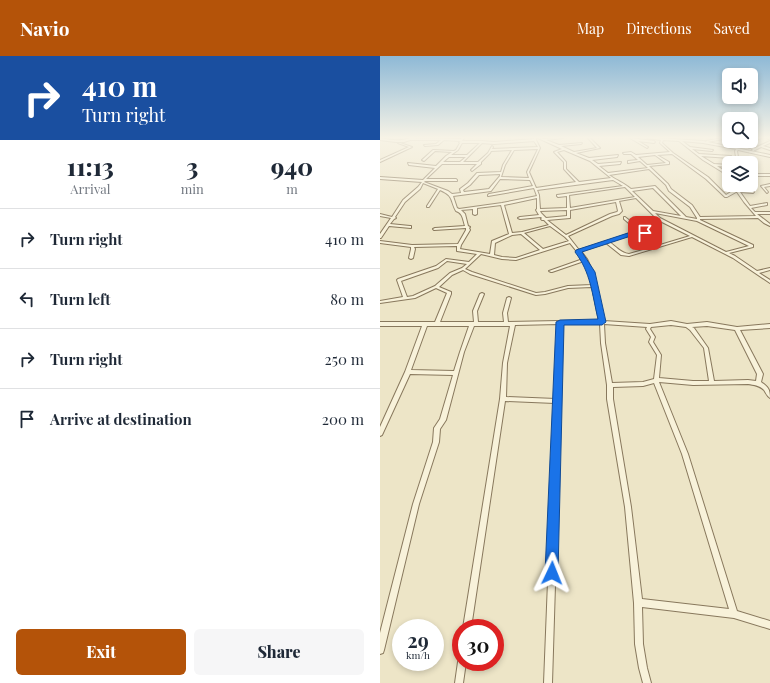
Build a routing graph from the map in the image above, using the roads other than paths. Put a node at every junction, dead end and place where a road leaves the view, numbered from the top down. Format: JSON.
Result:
{"nodes":[{"id":1,"x":436,"y":167,"type":"edge"},
{"id":2,"x":475,"y":167,"type":"edge"},
{"id":3,"x":503,"y":167,"type":"edge"},
{"id":4,"x":530,"y":167,"type":"edge"},
{"id":5,"x":566,"y":167,"type":"edge"},
{"id":6,"x":601,"y":167,"type":"edge"},
{"id":7,"x":624,"y":167,"type":"edge"},
{"id":8,"x":692,"y":167,"type":"edge"},
{"id":9,"x":648,"y":169,"type":"joint"},
{"id":10,"x":472,"y":170,"type":"dead end"},
{"id":11,"x":629,"y":172,"type":"junction"},
{"id":12,"x":502,"y":173,"type":"junction"},
{"id":13,"x":608,"y":174,"type":"junction"},
{"id":14,"x":758,"y":175,"type":"edge"},
{"id":15,"x":770,"y":175,"type":"edge"},
{"id":16,"x":765,"y":176,"type":"junction"},
{"id":17,"x":380,"y":178,"type":"edge"},
{"id":18,"x":499,"y":178,"type":"junction"},
{"id":19,"x":613,"y":178,"type":"junction"},
{"id":20,"x":530,"y":179,"type":"junction"},
{"id":21,"x":770,"y":179,"type":"edge"},
{"id":22,"x":456,"y":180,"type":"dead end"},
{"id":23,"x":423,"y":181,"type":"junction"},
{"id":24,"x":578,"y":183,"type":"junction"},
{"id":25,"x":770,"y":185,"type":"edge"},
{"id":26,"x":626,"y":186,"type":"junction"},
{"id":27,"x":535,"y":188,"type":"junction"},
{"id":28,"x":439,"y":189,"type":"junction"},
{"id":29,"x":630,"y":190,"type":"junction"},
{"id":30,"x":736,"y":192,"type":"edge"},
{"id":31,"x":739,"y":192,"type":"edge"},
{"id":32,"x":769,"y":192,"type":"edge"},
{"id":33,"x":463,"y":193,"type":"junction"},
{"id":34,"x":451,"y":195,"type":"junction"},
{"id":35,"x":490,"y":195,"type":"dead end"},
{"id":36,"x":568,"y":195,"type":"junction"},
{"id":37,"x":770,"y":195,"type":"edge"},
{"id":38,"x":558,"y":196,"type":"dead end"},
{"id":39,"x":538,"y":197,"type":"junction"},
{"id":40,"x":638,"y":197,"type":"junction"},
{"id":41,"x":617,"y":200,"type":"junction"},
{"id":42,"x":770,"y":202,"type":"edge"},
{"id":43,"x":502,"y":204,"type":"junction"},
{"id":44,"x":766,"y":204,"type":"junction"},
{"id":45,"x":428,"y":206,"type":"dead end"},
{"id":46,"x":770,"y":206,"type":"edge"},
{"id":47,"x":475,"y":207,"type":"junction"},
{"id":48,"x":750,"y":207,"type":"junction"},
{"id":49,"x":568,"y":209,"type":"junction"},
{"id":50,"x":457,"y":210,"type":"junction"},
{"id":51,"x":651,"y":212,"type":"junction"},
{"id":52,"x":770,"y":212,"type":"edge"},
{"id":53,"x":755,"y":213,"type":"junction"},
{"id":54,"x":475,"y":214,"type":"dead end"},
{"id":55,"x":380,"y":215,"type":"edge"},
{"id":56,"x":541,"y":215,"type":"junction"},
{"id":57,"x":758,"y":217,"type":"junction"},
{"id":58,"x":394,"y":218,"type":"junction"},
{"id":59,"x":520,"y":218,"type":"dead end"},
{"id":60,"x":625,"y":218,"type":"dead end"},
{"id":61,"x":685,"y":218,"type":"junction"},
{"id":62,"x":699,"y":219,"type":"junction"},
{"id":63,"x":770,"y":224,"type":"edge"},
{"id":64,"x":388,"y":225,"type":"junction"},
{"id":65,"x":551,"y":225,"type":"junction"},
{"id":66,"x":410,"y":227,"type":"dead end"},
{"id":67,"x":468,"y":227,"type":"junction"},
{"id":68,"x":435,"y":229,"type":"dead end"},
{"id":69,"x":380,"y":230,"type":"edge"},
{"id":70,"x":385,"y":230,"type":"junction"},
{"id":71,"x":640,"y":231,"type":"junction"},
{"id":72,"x":522,"y":233,"type":"junction"},
{"id":73,"x":511,"y":234,"type":"junction"},
{"id":74,"x":380,"y":236,"type":"edge"},
{"id":75,"x":693,"y":236,"type":"junction"},
{"id":76,"x":568,"y":239,"type":"junction"},
{"id":77,"x":380,"y":242,"type":"edge"},
{"id":78,"x":606,"y":242,"type":"junction"},
{"id":79,"x":459,"y":245,"type":"junction"},
{"id":80,"x":412,"y":246,"type":"junction"},
{"id":81,"x":660,"y":246,"type":"junction"},
{"id":82,"x":542,"y":250,"type":"junction"},
{"id":83,"x":578,"y":252,"type":"junction"},
{"id":84,"x":480,"y":253,"type":"junction"},
{"id":85,"x":725,"y":253,"type":"junction"},
{"id":86,"x":492,"y":255,"type":"junction"},
{"id":87,"x":411,"y":258,"type":"dead end"},
{"id":88,"x":585,"y":259,"type":"junction"},
{"id":89,"x":470,"y":263,"type":"junction"},
{"id":90,"x":463,"y":269,"type":"junction"},
{"id":91,"x":770,"y":269,"type":"edge"},
{"id":92,"x":552,"y":270,"type":"dead end"},
{"id":93,"x":757,"y":272,"type":"junction"},
{"id":94,"x":770,"y":282,"type":"edge"},
{"id":95,"x":594,"y":286,"type":"junction"},
{"id":96,"x":436,"y":287,"type":"junction"},
{"id":97,"x":482,"y":294,"type":"dead end"},
{"id":98,"x":405,"y":298,"type":"junction"},
{"id":99,"x":509,"y":298,"type":"dead end"},
{"id":100,"x":380,"y":302,"type":"edge"},
{"id":101,"x":560,"y":322,"type":"junction"},
{"id":102,"x":602,"y":322,"type":"junction"},
{"id":103,"x":380,"y":324,"type":"edge"},
{"id":104,"x":425,"y":324,"type":"junction"},
{"id":105,"x":437,"y":324,"type":"junction"},
{"id":106,"x":474,"y":324,"type":"junction"},
{"id":107,"x":506,"y":324,"type":"junction"},
{"id":108,"x":513,"y":324,"type":"junction"},
{"id":109,"x":650,"y":326,"type":"junction"},
{"id":110,"x":687,"y":326,"type":"junction"},
{"id":111,"x":770,"y":326,"type":"edge"},
{"id":112,"x":736,"y":329,"type":"junction"},
{"id":113,"x":408,"y":372,"type":"junction"},
{"id":114,"x":456,"y":373,"type":"junction"},
{"id":115,"x":656,"y":380,"type":"junction"},
{"id":116,"x":712,"y":382,"type":"junction"},
{"id":117,"x":758,"y":383,"type":"junction"},
{"id":118,"x":610,"y":385,"type":"junction"},
{"id":119,"x":770,"y":396,"type":"edge"},
{"id":120,"x":502,"y":399,"type":"junction"},
{"id":121,"x":558,"y":401,"type":"junction"},
{"id":122,"x":383,"y":420,"type":"edge"},
{"id":123,"x":380,"y":433,"type":"edge"},
{"id":124,"x":638,"y":603,"type":"junction"},
{"id":125,"x":734,"y":614,"type":"junction"},
{"id":126,"x":468,"y":619,"type":"edge"},
{"id":127,"x":770,"y":625,"type":"edge"},
{"id":128,"x":380,"y":650,"type":"edge"},
{"id":129,"x":461,"y":671,"type":"edge"},
{"id":130,"x":459,"y":683,"type":"edge"},
{"id":131,"x":548,"y":683,"type":"edge"},
{"id":132,"x":647,"y":683,"type":"edge"}],
"edges":[{"from":1,"to":23,"type":"street"},
{"from":2,"to":10,"type":"street"},
{"from":3,"to":12,"type":"street"},
{"from":4,"to":20,"type":"street"},
{"from":5,"to":24,"type":"street"},
{"from":6,"to":13,"type":"street"},
{"from":7,"to":11,"type":"street"},
{"from":8,"to":30,"type":"street"},
{"from":9,"to":11,"type":"street"},
{"from":9,"to":62,"type":"street"},
{"from":11,"to":13,"type":"street"},
{"from":12,"to":18,"type":"street"},
{"from":12,"to":33,"type":"street"},
{"from":13,"to":19,"type":"street"},
{"from":14,"to":16,"type":"street"},
{"from":15,"to":16,"type":"street"},
{"from":16,"to":21,"type":"street"},
{"from":17,"to":23,"type":"street"},
{"from":18,"to":20,"type":"street"},
{"from":18,"to":33,"type":"street"},
{"from":19,"to":24,"type":"street"},
{"from":19,"to":26,"type":"street"},
{"from":20,"to":27,"type":"street"},
{"from":22,"to":23,"type":"street"},
{"from":23,"to":28,"type":"street"},
{"from":23,"to":58,"type":"street"},
{"from":24,"to":27,"type":"street"},
{"from":25,"to":32,"type":"street"},
{"from":26,"to":29,"type":"street"},
{"from":26,"to":36,"type":"street"},
{"from":27,"to":35,"type":"street"},
{"from":27,"to":39,"type":"street"},
{"from":28,"to":34,"type":"street"},
{"from":28,"to":45,"type":"street"},
{"from":29,"to":40,"type":"street"},
{"from":29,"to":61,"type":"street"},
{"from":31,"to":48,"type":"street"},
{"from":32,"to":37,"type":"street"},
{"from":33,"to":34,"type":"street"},
{"from":34,"to":50,"type":"street"},
{"from":36,"to":38,"type":"street"},
{"from":36,"to":49,"type":"street"},
{"from":39,"to":43,"type":"street"},
{"from":39,"to":56,"type":"street"},
{"from":40,"to":41,"type":"street"},
{"from":40,"to":51,"type":"street"},
{"from":41,"to":49,"type":"street"},
{"from":41,"to":76,"type":"street"},
{"from":42,"to":44,"type":"street"},
{"from":43,"to":47,"type":"street"},
{"from":43,"to":73,"type":"street"},
{"from":44,"to":46,"type":"street"},
{"from":44,"to":48,"type":"street"},
{"from":47,"to":50,"type":"street"},
{"from":47,"to":54,"type":"street"},
{"from":48,"to":53,"type":"street"},
{"from":49,"to":56,"type":"street"},
{"from":49,"to":56,"type":"street"},
{"from":50,"to":67,"type":"street"},
{"from":51,"to":61,"type":"street"},
{"from":51,"to":75,"type":"street"},
{"from":52,"to":53,"type":"street"},
{"from":53,"to":57,"type":"street"},
{"from":55,"to":58,"type":"street"},
{"from":56,"to":59,"type":"street"},
{"from":56,"to":65,"type":"street"},
{"from":57,"to":62,"type":"street"},
{"from":57,"to":63,"type":"street"},
{"from":58,"to":64,"type":"street"},
{"from":60,"to":71,"type":"street"},
{"from":61,"to":62,"type":"street"},
{"from":62,"to":85,"type":"street"},
{"from":64,"to":66,"type":"street"},
{"from":64,"to":70,"type":"street"},
{"from":65,"to":72,"type":"street"},
{"from":65,"to":76,"type":"street"},
{"from":67,"to":68,"type":"street"},
{"from":67,"to":79,"type":"street"},
{"from":69,"to":70,"type":"street"},
{"from":70,"to":74,"type":"street"},
{"from":71,"to":78,"type":"street"},
{"from":71,"to":81,"type":"street"},
{"from":72,"to":73,"type":"street"},
{"from":72,"to":82,"type":"street"},
{"from":73,"to":86,"type":"street"},
{"from":75,"to":81,"type":"street"},
{"from":75,"to":85,"type":"street"},
{"from":76,"to":82,"type":"street"},
{"from":76,"to":83,"type":"street"},
{"from":77,"to":80,"type":"street"},
{"from":78,"to":81,"type":"street"},
{"from":78,"to":83,"type":"street"},
{"from":79,"to":80,"type":"street"},
{"from":79,"to":84,"type":"street"},
{"from":80,"to":87,"type":"street"},
{"from":82,"to":86,"type":"street"},
{"from":83,"to":88,"type":"street"},
{"from":84,"to":86,"type":"street"},
{"from":84,"to":89,"type":"street"},
{"from":85,"to":93,"type":"street"},
{"from":88,"to":92,"type":"street"},
{"from":88,"to":95,"type":"street"},
{"from":89,"to":90,"type":"street"},
{"from":89,"to":98,"type":"street"},
{"from":90,"to":95,"type":"street"},
{"from":90,"to":96,"type":"street"},
{"from":91,"to":93,"type":"street"},
{"from":93,"to":94,"type":"street"},
{"from":95,"to":102,"type":"street"},
{"from":96,"to":98,"type":"street"},
{"from":96,"to":105,"type":"street"},
{"from":97,"to":106,"type":"street"},
{"from":98,"to":100,"type":"street"},
{"from":99,"to":107,"type":"street"},
{"from":101,"to":102,"type":"street"},
{"from":101,"to":108,"type":"street"},
{"from":101,"to":121,"type":"street"},
{"from":102,"to":109,"type":"street"},
{"from":102,"to":118,"type":"street"},
{"from":103,"to":104,"type":"street"},
{"from":104,"to":105,"type":"street"},
{"from":104,"to":113,"type":"street"},
{"from":105,"to":106,"type":"street"},
{"from":106,"to":107,"type":"street"},
{"from":106,"to":114,"type":"street"},
{"from":107,"to":108,"type":"street"},
{"from":108,"to":120,"type":"street"},
{"from":109,"to":110,"type":"street"},
{"from":109,"to":115,"type":"street"},
{"from":110,"to":112,"type":"street"},
{"from":110,"to":116,"type":"street"},
{"from":111,"to":112,"type":"street"},
{"from":112,"to":117,"type":"street"},
{"from":113,"to":114,"type":"street"},
{"from":113,"to":122,"type":"street"},
{"from":114,"to":128,"type":"street"},
{"from":115,"to":116,"type":"street"},
{"from":115,"to":118,"type":"street"},
{"from":115,"to":125,"type":"street"},
{"from":116,"to":117,"type":"street"},
{"from":117,"to":119,"type":"street"},
{"from":118,"to":124,"type":"street"},
{"from":120,"to":121,"type":"street"},
{"from":120,"to":126,"type":"street"},
{"from":121,"to":131,"type":"street"},
{"from":122,"to":123,"type":"street"},
{"from":124,"to":125,"type":"street"},
{"from":124,"to":132,"type":"street"},
{"from":125,"to":127,"type":"street"},
{"from":129,"to":130,"type":"street"}]}
